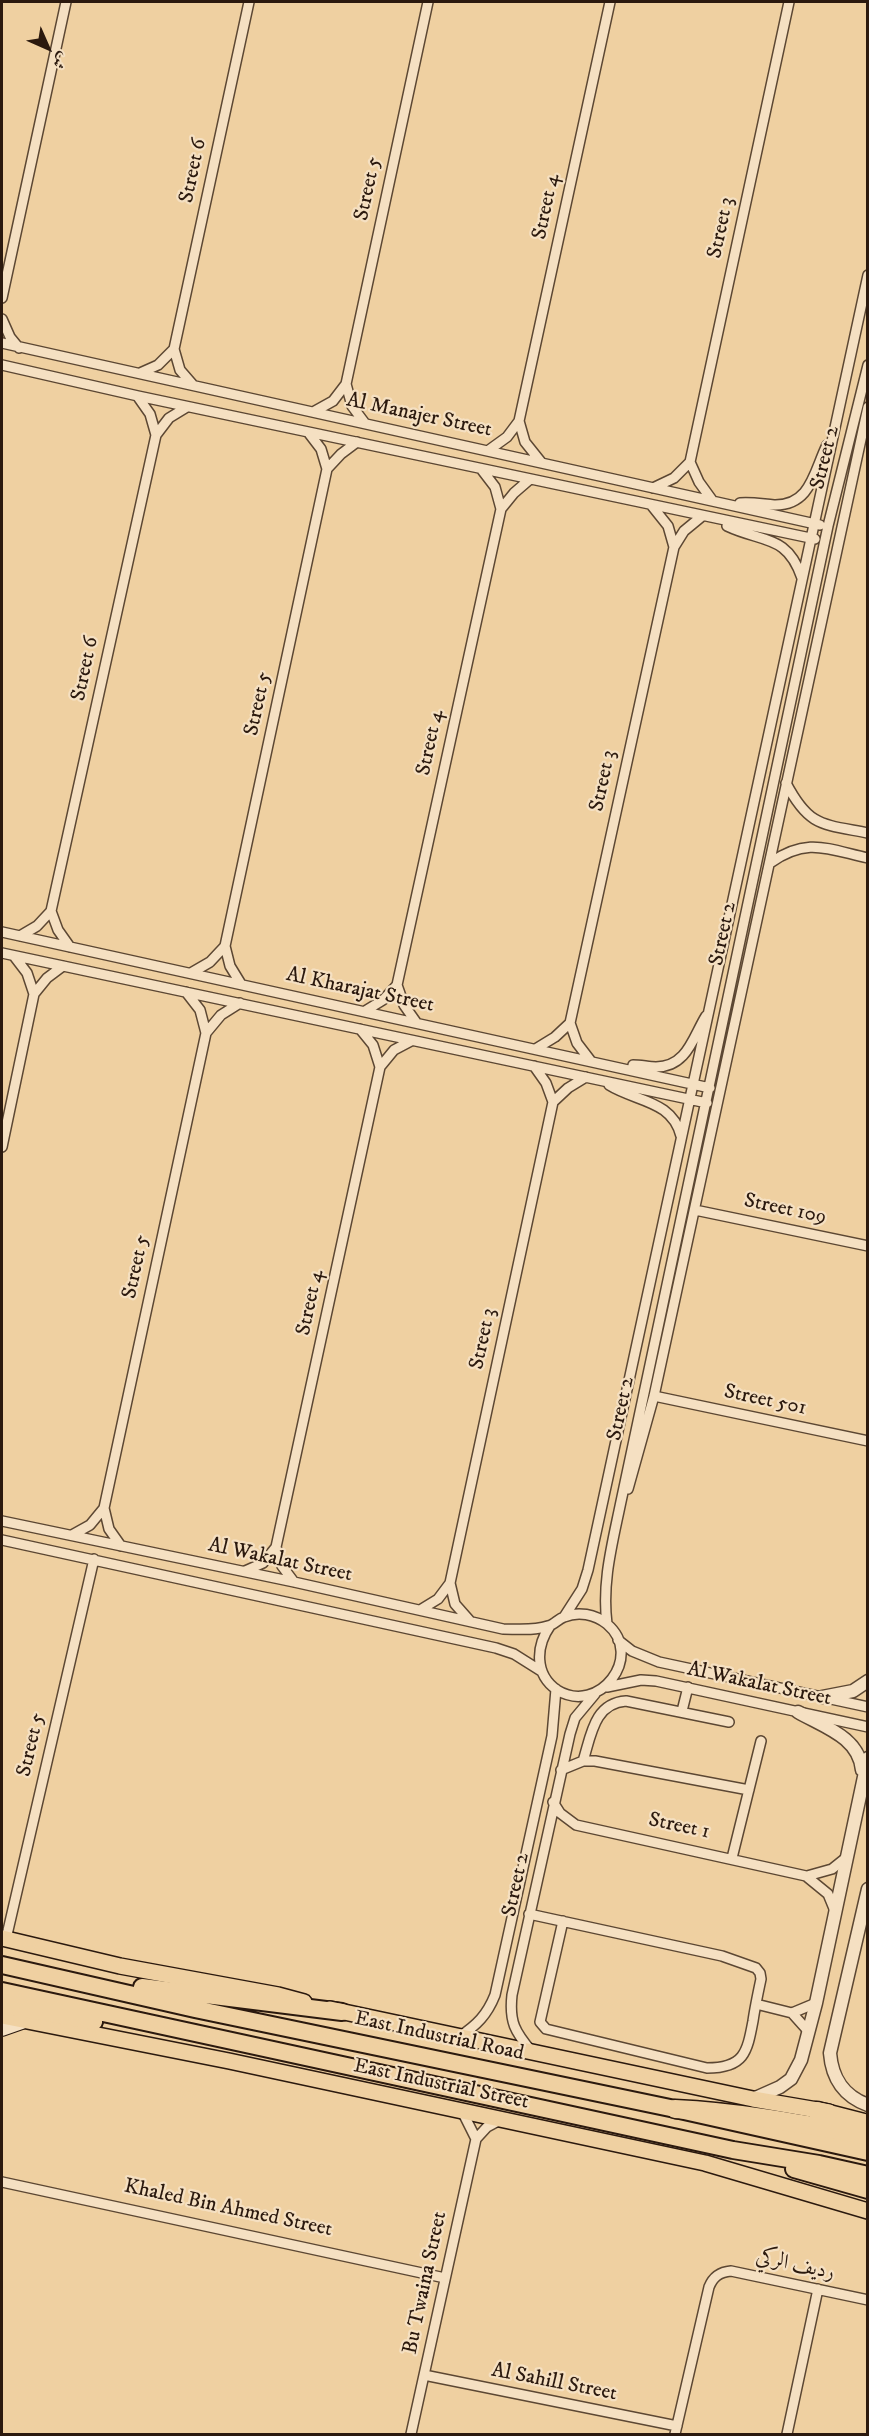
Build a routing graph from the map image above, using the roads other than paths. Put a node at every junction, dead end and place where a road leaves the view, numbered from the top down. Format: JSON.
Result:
{"nodes":[{"id":1,"x":66,"y":2,"type":"edge"},
{"id":2,"x":249,"y":2,"type":"edge"},
{"id":3,"x":428,"y":2,"type":"edge"},
{"id":4,"x":610,"y":2,"type":"edge"},
{"id":5,"x":789,"y":2,"type":"edge"},
{"id":6,"x":867,"y":275,"type":"edge"},
{"id":7,"x":2,"y":298,"type":"edge"},
{"id":8,"x":2,"y":319,"type":"edge"},
{"id":9,"x":2,"y":343,"type":"edge"},
{"id":10,"x":19,"y":348,"type":"junction"},
{"id":11,"x":174,"y":348,"type":"junction"},
{"id":12,"x":2,"y":365,"type":"edge"},
{"id":13,"x":867,"y":365,"type":"edge"},
{"id":14,"x":12,"y":367,"type":"junction"},
{"id":15,"x":2,"y":374,"type":"edge"},
{"id":16,"x":138,"y":374,"type":"junction"},
{"id":17,"x":346,"y":384,"type":"junction"},
{"id":18,"x":195,"y":386,"type":"junction"},
{"id":19,"x":138,"y":396,"type":"junction"},
{"id":20,"x":187,"y":407,"type":"junction"},
{"id":21,"x":867,"y":407,"type":"edge"},
{"id":22,"x":315,"y":411,"type":"junction"},
{"id":23,"x":519,"y":421,"type":"junction"},
{"id":24,"x":365,"y":423,"type":"junction"},
{"id":25,"x":308,"y":432,"type":"junction"},
{"id":26,"x":156,"y":435,"type":"junction"},
{"id":27,"x":833,"y":436,"type":"junction"},
{"id":28,"x":357,"y":442,"type":"junction"},
{"id":29,"x":489,"y":450,"type":"junction"},
{"id":30,"x":541,"y":462,"type":"junction"},
{"id":31,"x":690,"y":462,"type":"junction"},
{"id":32,"x":327,"y":469,"type":"junction"},
{"id":33,"x":482,"y":470,"type":"junction"},
{"id":34,"x":529,"y":480,"type":"junction"},
{"id":35,"x":653,"y":488,"type":"junction"},
{"id":36,"x":712,"y":500,"type":"junction"},
{"id":37,"x":729,"y":503,"type":"junction"},
{"id":38,"x":652,"y":506,"type":"junction"},
{"id":39,"x":501,"y":509,"type":"junction"},
{"id":40,"x":700,"y":517,"type":"junction"},
{"id":41,"x":714,"y":520,"type":"junction"},
{"id":42,"x":814,"y":523,"type":"junction"},
{"id":43,"x":828,"y":526,"type":"junction"},
{"id":44,"x":811,"y":539,"type":"junction"},
{"id":45,"x":825,"y":541,"type":"junction"},
{"id":46,"x":674,"y":547,"type":"junction"},
{"id":47,"x":802,"y":580,"type":"junction"},
{"id":48,"x":786,"y":783,"type":"junction"},
{"id":49,"x":867,"y":833,"type":"edge"},
{"id":50,"x":867,"y":858,"type":"edge"},
{"id":51,"x":770,"y":863,"type":"junction"},
{"id":52,"x":51,"y":910,"type":"junction"},
{"id":53,"x":2,"y":932,"type":"edge"},
{"id":54,"x":19,"y":936,"type":"junction"},
{"id":55,"x":225,"y":946,"type":"junction"},
{"id":56,"x":70,"y":947,"type":"junction"},
{"id":57,"x":2,"y":953,"type":"edge"},
{"id":58,"x":14,"y":956,"type":"junction"},
{"id":59,"x":63,"y":966,"type":"junction"},
{"id":60,"x":191,"y":973,"type":"junction"},
{"id":61,"x":241,"y":984,"type":"junction"},
{"id":62,"x":397,"y":985,"type":"junction"},
{"id":63,"x":186,"y":992,"type":"junction"},
{"id":64,"x":34,"y":994,"type":"junction"},
{"id":65,"x":240,"y":1003,"type":"junction"},
{"id":66,"x":710,"y":1009,"type":"junction"},
{"id":67,"x":365,"y":1011,"type":"junction"},
{"id":68,"x":417,"y":1022,"type":"junction"},
{"id":69,"x":570,"y":1023,"type":"junction"},
{"id":70,"x":360,"y":1029,"type":"junction"},
{"id":71,"x":206,"y":1033,"type":"junction"},
{"id":72,"x":414,"y":1040,"type":"junction"},
{"id":73,"x":537,"y":1048,"type":"junction"},
{"id":74,"x":591,"y":1060,"type":"junction"},
{"id":75,"x":534,"y":1066,"type":"junction"},
{"id":76,"x":618,"y":1066,"type":"junction"},
{"id":77,"x":380,"y":1067,"type":"junction"},
{"id":78,"x":586,"y":1077,"type":"junction"},
{"id":79,"x":602,"y":1080,"type":"junction"},
{"id":80,"x":693,"y":1084,"type":"junction"},
{"id":81,"x":710,"y":1088,"type":"junction"},
{"id":82,"x":690,"y":1099,"type":"junction"},
{"id":83,"x":552,"y":1102,"type":"junction"},
{"id":84,"x":707,"y":1103,"type":"junction"},
{"id":85,"x":682,"y":1138,"type":"junction"},
{"id":86,"x":2,"y":1147,"type":"edge"},
{"id":87,"x":695,"y":1210,"type":"junction"},
{"id":88,"x":867,"y":1246,"type":"edge"},
{"id":89,"x":654,"y":1396,"type":"junction"},
{"id":90,"x":867,"y":1441,"type":"edge"},
{"id":91,"x":104,"y":1508,"type":"junction"},
{"id":92,"x":619,"y":1511,"type":"junction"},
{"id":93,"x":2,"y":1521,"type":"edge"},
{"id":94,"x":72,"y":1535,"type":"junction"},
{"id":95,"x":2,"y":1540,"type":"edge"},
{"id":96,"x":121,"y":1546,"type":"junction"},
{"id":97,"x":276,"y":1547,"type":"junction"},
{"id":98,"x":94,"y":1559,"type":"junction"},
{"id":99,"x":244,"y":1572,"type":"junction"},
{"id":100,"x":294,"y":1582,"type":"junction"},
{"id":101,"x":450,"y":1582,"type":"junction"},
{"id":102,"x":420,"y":1610,"type":"junction"},
{"id":103,"x":564,"y":1617,"type":"junction"},
{"id":104,"x":470,"y":1621,"type":"junction"},
{"id":105,"x":608,"y":1624,"type":"junction"},
{"id":106,"x":550,"y":1626,"type":"junction"},
{"id":107,"x":618,"y":1640,"type":"junction"},
{"id":108,"x":542,"y":1671,"type":"junction"},
{"id":109,"x":867,"y":1682,"type":"edge"},
{"id":110,"x":606,"y":1687,"type":"junction"},
{"id":111,"x":688,"y":1688,"type":"junction"},
{"id":112,"x":556,"y":1689,"type":"junction"},
{"id":113,"x":595,"y":1694,"type":"junction"},
{"id":114,"x":822,"y":1697,"type":"junction"},
{"id":115,"x":867,"y":1707,"type":"edge"},
{"id":116,"x":682,"y":1711,"type":"junction"},
{"id":117,"x":798,"y":1712,"type":"junction"},
{"id":118,"x":729,"y":1722,"type":"dead end"},
{"id":119,"x":867,"y":1727,"type":"edge"},
{"id":120,"x":761,"y":1741,"type":"dead end"},
{"id":121,"x":867,"y":1758,"type":"edge"},
{"id":122,"x":584,"y":1761,"type":"junction"},
{"id":123,"x":561,"y":1770,"type":"junction"},
{"id":124,"x":863,"y":1781,"type":"junction"},
{"id":125,"x":749,"y":1790,"type":"junction"},
{"id":126,"x":553,"y":1802,"type":"junction"},
{"id":127,"x":847,"y":1857,"type":"junction"},
{"id":128,"x":732,"y":1858,"type":"junction"},
{"id":129,"x":806,"y":1876,"type":"junction"},
{"id":130,"x":867,"y":1889,"type":"edge"},
{"id":131,"x":836,"y":1911,"type":"junction"},
{"id":132,"x":529,"y":1914,"type":"junction"},
{"id":133,"x":563,"y":1921,"type":"junction"},
{"id":134,"x":4,"y":1938,"type":"edge"},
{"id":135,"x":2,"y":1965,"type":"edge"},
{"id":136,"x":96,"y":1985,"type":"junction"},
{"id":137,"x":2,"y":1991,"type":"edge"},
{"id":138,"x":816,"y":2003,"type":"junction"},
{"id":139,"x":756,"y":2004,"type":"junction"},
{"id":140,"x":2,"y":2005,"type":"edge"},
{"id":141,"x":342,"y":2013,"type":"junction"},
{"id":142,"x":792,"y":2013,"type":"junction"},
{"id":143,"x":2,"y":2016,"type":"edge"},
{"id":144,"x":22,"y":2022,"type":"junction"},
{"id":145,"x":2,"y":2030,"type":"edge"},
{"id":146,"x":194,"y":2032,"type":"junction"},
{"id":147,"x":809,"y":2032,"type":"junction"},
{"id":148,"x":458,"y":2037,"type":"junction"},
{"id":149,"x":532,"y":2052,"type":"junction"},
{"id":150,"x":753,"y":2099,"type":"junction"},
{"id":151,"x":867,"y":2105,"type":"edge"},
{"id":152,"x":675,"y":2109,"type":"junction"},
{"id":153,"x":462,"y":2111,"type":"junction"},
{"id":154,"x":817,"y":2111,"type":"junction"},
{"id":155,"x":867,"y":2115,"type":"edge"},
{"id":156,"x":502,"y":2119,"type":"junction"},
{"id":157,"x":867,"y":2124,"type":"edge"},
{"id":158,"x":867,"y":2136,"type":"edge"},
{"id":159,"x":476,"y":2139,"type":"junction"},
{"id":160,"x":733,"y":2150,"type":"junction"},
{"id":161,"x":867,"y":2152,"type":"edge"},
{"id":162,"x":867,"y":2175,"type":"edge"},
{"id":163,"x":2,"y":2182,"type":"edge"},
{"id":164,"x":867,"y":2190,"type":"edge"},
{"id":165,"x":867,"y":2211,"type":"edge"},
{"id":166,"x":445,"y":2278,"type":"junction"},
{"id":167,"x":818,"y":2289,"type":"junction"},
{"id":168,"x":867,"y":2300,"type":"edge"},
{"id":169,"x":424,"y":2375,"type":"junction"},
{"id":170,"x":676,"y":2430,"type":"edge"},
{"id":171,"x":411,"y":2434,"type":"edge"},
{"id":172,"x":787,"y":2434,"type":"edge"}],
"edges":[{"from":1,"to":7,"type":"street"},
{"from":2,"to":11,"type":"street","name":"Street 6"},
{"from":3,"to":17,"type":"street","name":"Street 5"},
{"from":4,"to":23,"type":"street","name":"Street 4"},
{"from":5,"to":31,"type":"street","name":"Street 3"},
{"from":6,"to":27,"type":"street","name":"Street 2"},
{"from":8,"to":10,"type":"street"},
{"from":9,"to":10,"type":"street","name":"Al Manajer Street"},
{"from":10,"to":16,"type":"street","name":"Al Manajer Street"},
{"from":11,"to":16,"type":"street"},
{"from":11,"to":18,"type":"street"},
{"from":12,"to":14,"type":"street","name":"Al Manajer Street"},
{"from":13,"to":43,"type":"street","name":"Street 2"},
{"from":14,"to":15,"type":"street"},
{"from":14,"to":19,"type":"street","name":"Al Manajer Street"},
{"from":16,"to":18,"type":"street","name":"Al Manajer Street"},
{"from":17,"to":22,"type":"street"},
{"from":17,"to":24,"type":"street"},
{"from":18,"to":22,"type":"street","name":"Al Manajer Street"},
{"from":19,"to":20,"type":"street","name":"Al Manajer Street"},
{"from":19,"to":26,"type":"street"},
{"from":20,"to":25,"type":"street","name":"Al Manajer Street"},
{"from":20,"to":26,"type":"street"},
{"from":21,"to":48,"type":"street","name":"Street 2"},
{"from":22,"to":24,"type":"street","name":"Al Manajer Street"},
{"from":23,"to":29,"type":"street"},
{"from":23,"to":30,"type":"street"},
{"from":24,"to":29,"type":"street","name":"Al Manajer Street"},
{"from":25,"to":28,"type":"street","name":"Al Manajer Street"},
{"from":25,"to":32,"type":"street"},
{"from":26,"to":52,"type":"street","name":"Street 6"},
{"from":27,"to":37,"type":"street","name":"Street 2"},
{"from":27,"to":42,"type":"street","name":"Street 2"},
{"from":28,"to":32,"type":"street"},
{"from":28,"to":33,"type":"street","name":"Al Manajer Street"},
{"from":29,"to":30,"type":"street","name":"Al Manajer Street"},
{"from":30,"to":35,"type":"street","name":"Al Manajer Street"},
{"from":31,"to":35,"type":"street"},
{"from":31,"to":36,"type":"street"},
{"from":32,"to":55,"type":"street","name":"Street 5"},
{"from":33,"to":34,"type":"street","name":"Al Manajer Street"},
{"from":33,"to":39,"type":"street"},
{"from":34,"to":38,"type":"street","name":"Al Manajer Street"},
{"from":34,"to":39,"type":"street"},
{"from":35,"to":36,"type":"street","name":"Al Manajer Street"},
{"from":36,"to":37,"type":"street","name":"Al Manajer Street"},
{"from":37,"to":42,"type":"street","name":"Al Manajer Street"},
{"from":38,"to":40,"type":"street","name":"Al Manajer Street"},
{"from":38,"to":46,"type":"street"},
{"from":39,"to":62,"type":"street","name":"Street 4"},
{"from":40,"to":41,"type":"street","name":"Al Manajer Street"},
{"from":40,"to":46,"type":"street","name":"Street 3"},
{"from":41,"to":44,"type":"street","name":"Al Manajer Street"},
{"from":41,"to":47,"type":"street"},
{"from":42,"to":43,"type":"street","name":"Al Manajer Street"},
{"from":42,"to":44,"type":"street","name":"Street 2"},
{"from":43,"to":45,"type":"street","name":"Street 2"},
{"from":44,"to":45,"type":"street","name":"Al Manajer Street"},
{"from":44,"to":47,"type":"street","name":"Street 2"},
{"from":45,"to":81,"type":"street","name":"Street 2"},
{"from":46,"to":69,"type":"street","name":"Street 3"},
{"from":47,"to":66,"type":"street","name":"Street 2"},
{"from":48,"to":49,"type":"street"},
{"from":48,"to":51,"type":"street","name":"Street 2"},
{"from":50,"to":51,"type":"street"},
{"from":51,"to":87,"type":"street","name":"Street 2"},
{"from":52,"to":54,"type":"street"},
{"from":52,"to":56,"type":"street"},
{"from":53,"to":54,"type":"street","name":"Al Kharajat Street"},
{"from":54,"to":56,"type":"street","name":"Al Kharajat Street"},
{"from":55,"to":60,"type":"street"},
{"from":55,"to":61,"type":"street"},
{"from":56,"to":60,"type":"street","name":"Al Kharajat Street"},
{"from":57,"to":58,"type":"street","name":"Al Kharajat Street"},
{"from":58,"to":59,"type":"street","name":"Al Kharajat Street"},
{"from":58,"to":64,"type":"street"},
{"from":59,"to":63,"type":"street","name":"Al Kharajat Street"},
{"from":59,"to":64,"type":"street"},
{"from":60,"to":61,"type":"street","name":"Al Kharajat Street"},
{"from":61,"to":67,"type":"street","name":"Al Kharajat Street"},
{"from":62,"to":67,"type":"street"},
{"from":62,"to":68,"type":"street"},
{"from":63,"to":65,"type":"street","name":"Al Kharajat Street"},
{"from":63,"to":71,"type":"street"},
{"from":64,"to":86,"type":"street"},
{"from":65,"to":70,"type":"street","name":"Al Kharajat Street"},
{"from":65,"to":71,"type":"street"},
{"from":66,"to":76,"type":"street","name":"Street 2"},
{"from":66,"to":80,"type":"street","name":"Street 2"},
{"from":67,"to":68,"type":"street","name":"Al Kharajat Street"},
{"from":68,"to":73,"type":"street","name":"Al Kharajat Street"},
{"from":69,"to":73,"type":"street"},
{"from":69,"to":74,"type":"street"},
{"from":70,"to":72,"type":"street","name":"Al Kharajat Street"},
{"from":70,"to":77,"type":"street"},
{"from":71,"to":91,"type":"street","name":"Street 5"},
{"from":72,"to":75,"type":"street","name":"Al Kharajat Street"},
{"from":72,"to":77,"type":"street"},
{"from":73,"to":74,"type":"street","name":"Al Kharajat Street"},
{"from":74,"to":76,"type":"street","name":"Al Kharajat Street"},
{"from":75,"to":78,"type":"street","name":"Al Kharajat Street"},
{"from":75,"to":83,"type":"street"},
{"from":76,"to":80,"type":"street","name":"Al Kharajat Street"},
{"from":77,"to":97,"type":"street","name":"Street 4"},
{"from":78,"to":79,"type":"street","name":"Al Kharajat Street"},
{"from":78,"to":83,"type":"street"},
{"from":79,"to":82,"type":"street","name":"Al Kharajat Street"},
{"from":79,"to":85,"type":"street"},
{"from":80,"to":81,"type":"street","name":"Al Kharajat Street"},
{"from":80,"to":82,"type":"street","name":"Street 2"},
{"from":81,"to":84,"type":"street","name":"Street 2"},
{"from":82,"to":84,"type":"street","name":"Al Kharajat Street"},
{"from":82,"to":85,"type":"street","name":"Street 2"},
{"from":83,"to":101,"type":"street","name":"Street 3"},
{"from":84,"to":92,"type":"street","name":"Street 2"},
{"from":85,"to":103,"type":"street","name":"Street 2"},
{"from":87,"to":88,"type":"street","name":"Street 109"},
{"from":87,"to":89,"type":"street","name":"Street 2"},
{"from":89,"to":90,"type":"street","name":"Street 501"},
{"from":89,"to":92,"type":"street","name":"Street 2"},
{"from":91,"to":94,"type":"street"},
{"from":91,"to":96,"type":"street"},
{"from":92,"to":105,"type":"street","name":"Street 2"},
{"from":93,"to":94,"type":"street","name":"Al Wakalat Street"},
{"from":94,"to":96,"type":"street","name":"Al Wakalat Street"},
{"from":95,"to":98,"type":"street","name":"Al Wakalat Street"},
{"from":96,"to":99,"type":"street","name":"Al Wakalat Street"},
{"from":97,"to":99,"type":"street"},
{"from":97,"to":100,"type":"street"},
{"from":98,"to":108,"type":"street","name":"Al Wakalat Street"},
{"from":98,"to":134,"type":"street","name":"Street 5"},
{"from":99,"to":100,"type":"street","name":"Al Wakalat Street"},
{"from":100,"to":102,"type":"street","name":"Al Wakalat Street"},
{"from":101,"to":102,"type":"street"},
{"from":101,"to":104,"type":"street"},
{"from":102,"to":104,"type":"street","name":"Al Wakalat Street"},
{"from":103,"to":105,"type":"street"},
{"from":103,"to":106,"type":"street"},
{"from":104,"to":106,"type":"street","name":"Al Wakalat Street"},
{"from":105,"to":107,"type":"street"},
{"from":106,"to":108,"type":"street"},
{"from":107,"to":110,"type":"street"},
{"from":107,"to":114,"type":"street","name":"Al Wakalat Street"},
{"from":108,"to":112,"type":"street"},
{"from":109,"to":114,"type":"street"},
{"from":110,"to":111,"type":"street","name":"Al Wakalat Street"},
{"from":110,"to":113,"type":"street"},
{"from":111,"to":116,"type":"street"},
{"from":111,"to":117,"type":"street","name":"Al Wakalat Street"},
{"from":112,"to":113,"type":"street"},
{"from":112,"to":148,"type":"street","name":"Street 2"},
{"from":113,"to":123,"type":"street","name":"Street 2"},
{"from":114,"to":115,"type":"street","name":"Al Wakalat Street"},
{"from":116,"to":118,"type":"street"},
{"from":116,"to":122,"type":"street"},
{"from":117,"to":119,"type":"street","name":"Al Wakalat Street"},
{"from":117,"to":124,"type":"street"},
{"from":120,"to":125,"type":"street"},
{"from":121,"to":124,"type":"street"},
{"from":122,"to":123,"type":"street"},
{"from":122,"to":125,"type":"street"},
{"from":123,"to":126,"type":"street","name":"Street 2"},
{"from":124,"to":127,"type":"street"},
{"from":125,"to":128,"type":"street"},
{"from":126,"to":128,"type":"street","name":"Street 1"},
{"from":126,"to":132,"type":"street","name":"Street 2"},
{"from":127,"to":129,"type":"street"},
{"from":127,"to":131,"type":"street"},
{"from":128,"to":129,"type":"street","name":"Street 1"},
{"from":129,"to":131,"type":"street","name":"Street 1"},
{"from":130,"to":151,"type":"street"},
{"from":131,"to":138,"type":"street"},
{"from":132,"to":133,"type":"street"},
{"from":132,"to":149,"type":"street","name":"Street 2"},
{"from":133,"to":139,"type":"street"},
{"from":133,"to":139,"type":"street"},
{"from":134,"to":141,"type":"main road"},
{"from":135,"to":136,"type":"highway","name":"East Industrial Road"},
{"from":136,"to":141,"type":"highway"},
{"from":136,"to":152,"type":"highway","name":"East Industrial Road"},
{"from":137,"to":146,"type":"highway"},
{"from":138,"to":142,"type":"street"},
{"from":138,"to":147,"type":"street"},
{"from":139,"to":142,"type":"street"},
{"from":140,"to":146,"type":"highway"},
{"from":141,"to":148,"type":"main road"},
{"from":142,"to":147,"type":"street"},
{"from":143,"to":144,"type":"main road","name":"East Industrial Street"},
{"from":144,"to":145,"type":"main road"},
{"from":144,"to":153,"type":"main road","name":"East Industrial Street"},
{"from":146,"to":160,"type":"highway"},
{"from":147,"to":150,"type":"street"},
{"from":148,"to":149,"type":"main road"},
{"from":149,"to":150,"type":"main road"},
{"from":150,"to":154,"type":"main road"},
{"from":152,"to":158,"type":"highway"},
{"from":152,"to":161,"type":"highway","name":"East Industrial Road"},
{"from":153,"to":156,"type":"main road","name":"East Industrial Street"},
{"from":153,"to":159,"type":"street"},
{"from":154,"to":155,"type":"main road"},
{"from":154,"to":157,"type":"highway"},
{"from":156,"to":159,"type":"street"},
{"from":156,"to":165,"type":"main road","name":"East Industrial Street"},
{"from":159,"to":166,"type":"street","name":"Bu Twaina Street"},
{"from":160,"to":162,"type":"highway"},
{"from":160,"to":164,"type":"highway"},
{"from":163,"to":166,"type":"street","name":"Khaled Bin Ahmed Street"},
{"from":166,"to":169,"type":"street","name":"Bu Twaina Street"},
{"from":167,"to":168,"type":"street","name":"رديف الركي"},
{"from":167,"to":170,"type":"street","name":"رديف الركي"},
{"from":167,"to":172,"type":"street"},
{"from":169,"to":170,"type":"street","name":"Al Sahill Street"},
{"from":169,"to":171,"type":"street","name":"Bu Twaina Street"}]}
